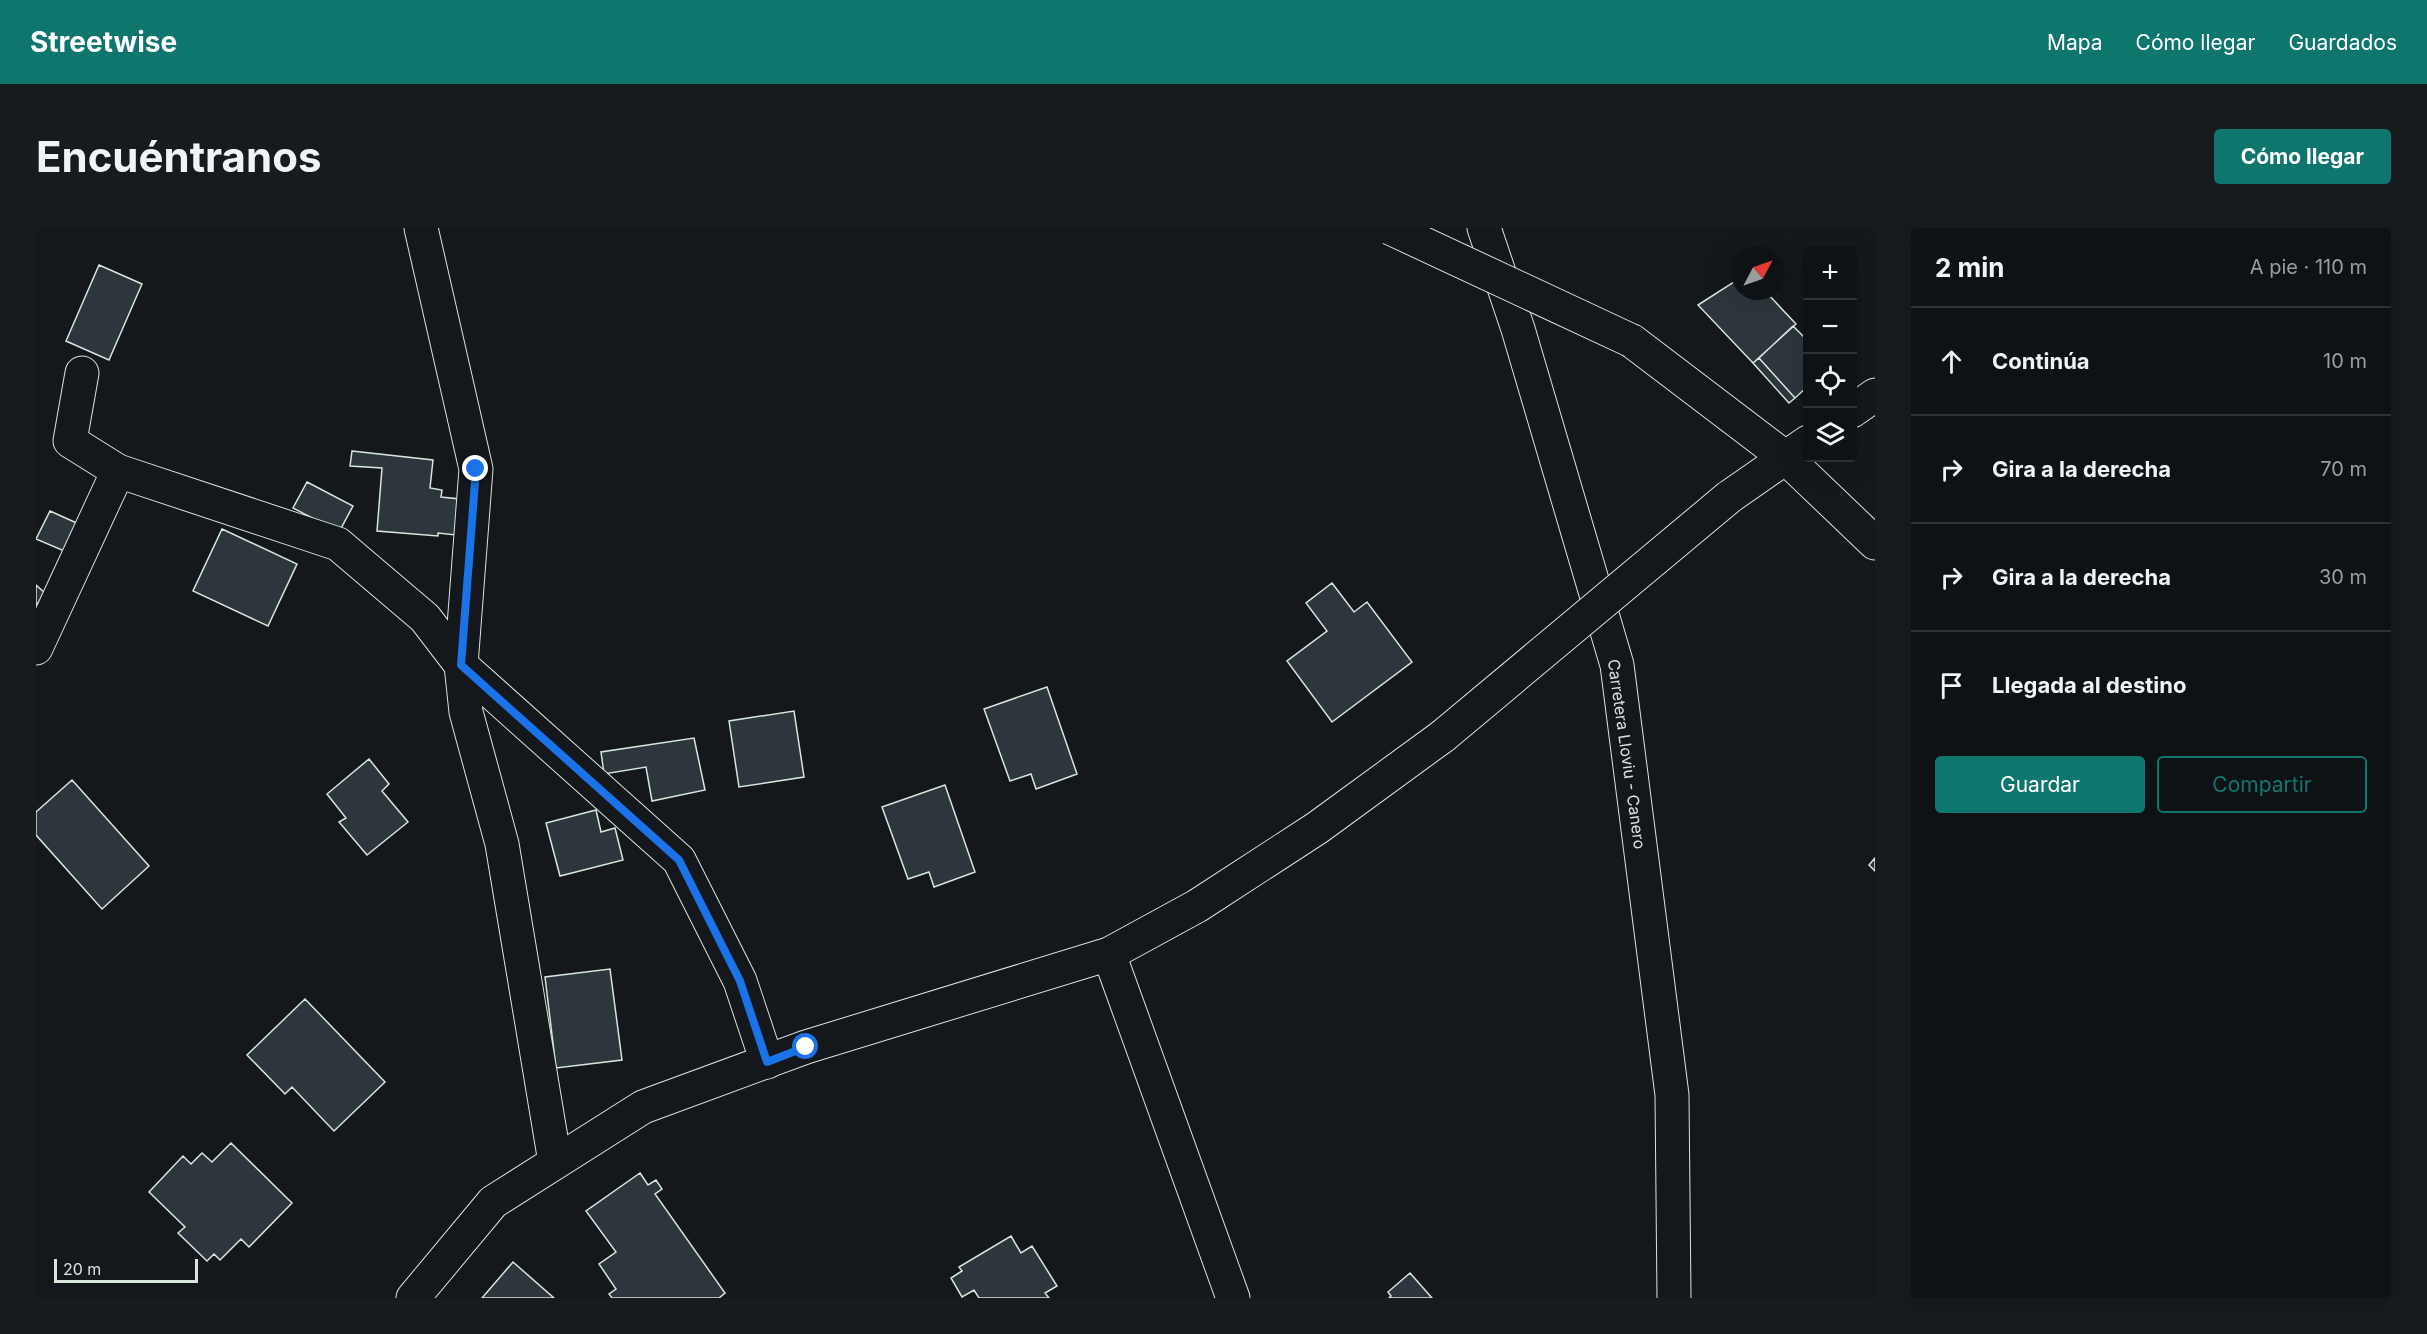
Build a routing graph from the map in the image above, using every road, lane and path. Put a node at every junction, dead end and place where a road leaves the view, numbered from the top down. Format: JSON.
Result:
{"nodes":[{"id":1,"x":421,"y":228,"type":"edge"},
{"id":2,"x":1390,"y":228,"type":"edge"},
{"id":3,"x":1484,"y":228,"type":"edge"},
{"id":4,"x":82,"y":373,"type":"dead end"},
{"id":5,"x":1875,"y":395,"type":"edge"},
{"id":6,"x":1856,"y":408,"type":"edge"},
{"id":7,"x":1797,"y":450,"type":"edge"},
{"id":8,"x":118,"y":471,"type":"junction"},
{"id":9,"x":1875,"y":543,"type":"edge"},
{"id":10,"x":36,"y":648,"type":"edge"},
{"id":11,"x":461,"y":665,"type":"junction"},
{"id":12,"x":1109,"y":954,"type":"junction"},
{"id":13,"x":767,"y":1062,"type":"junction"},
{"id":14,"x":555,"y":1162,"type":"junction"},
{"id":15,"x":413,"y":1298,"type":"edge"},
{"id":16,"x":1233,"y":1298,"type":"edge"},
{"id":17,"x":1674,"y":1298,"type":"edge"}],
"edges":[{"from":1,"to":11,"type":"main road"},
{"from":2,"to":7,"type":"main road","bridge":true},
{"from":3,"to":17,"type":"main road","name":"Carretera Lloviu - Canero"},
{"from":4,"to":8,"type":"main road"},
{"from":5,"to":6,"type":"main road"},
{"from":7,"to":9,"type":"main road"},
{"from":7,"to":12,"type":"main road","bridge":true},
{"from":8,"to":10,"type":"main road"},
{"from":8,"to":11,"type":"main road"},
{"from":11,"to":13,"type":"main road"},
{"from":11,"to":14,"type":"main road"},
{"from":12,"to":13,"type":"main road"},
{"from":12,"to":16,"type":"main road"},
{"from":13,"to":14,"type":"main road"},
{"from":14,"to":15,"type":"main road"}]}
